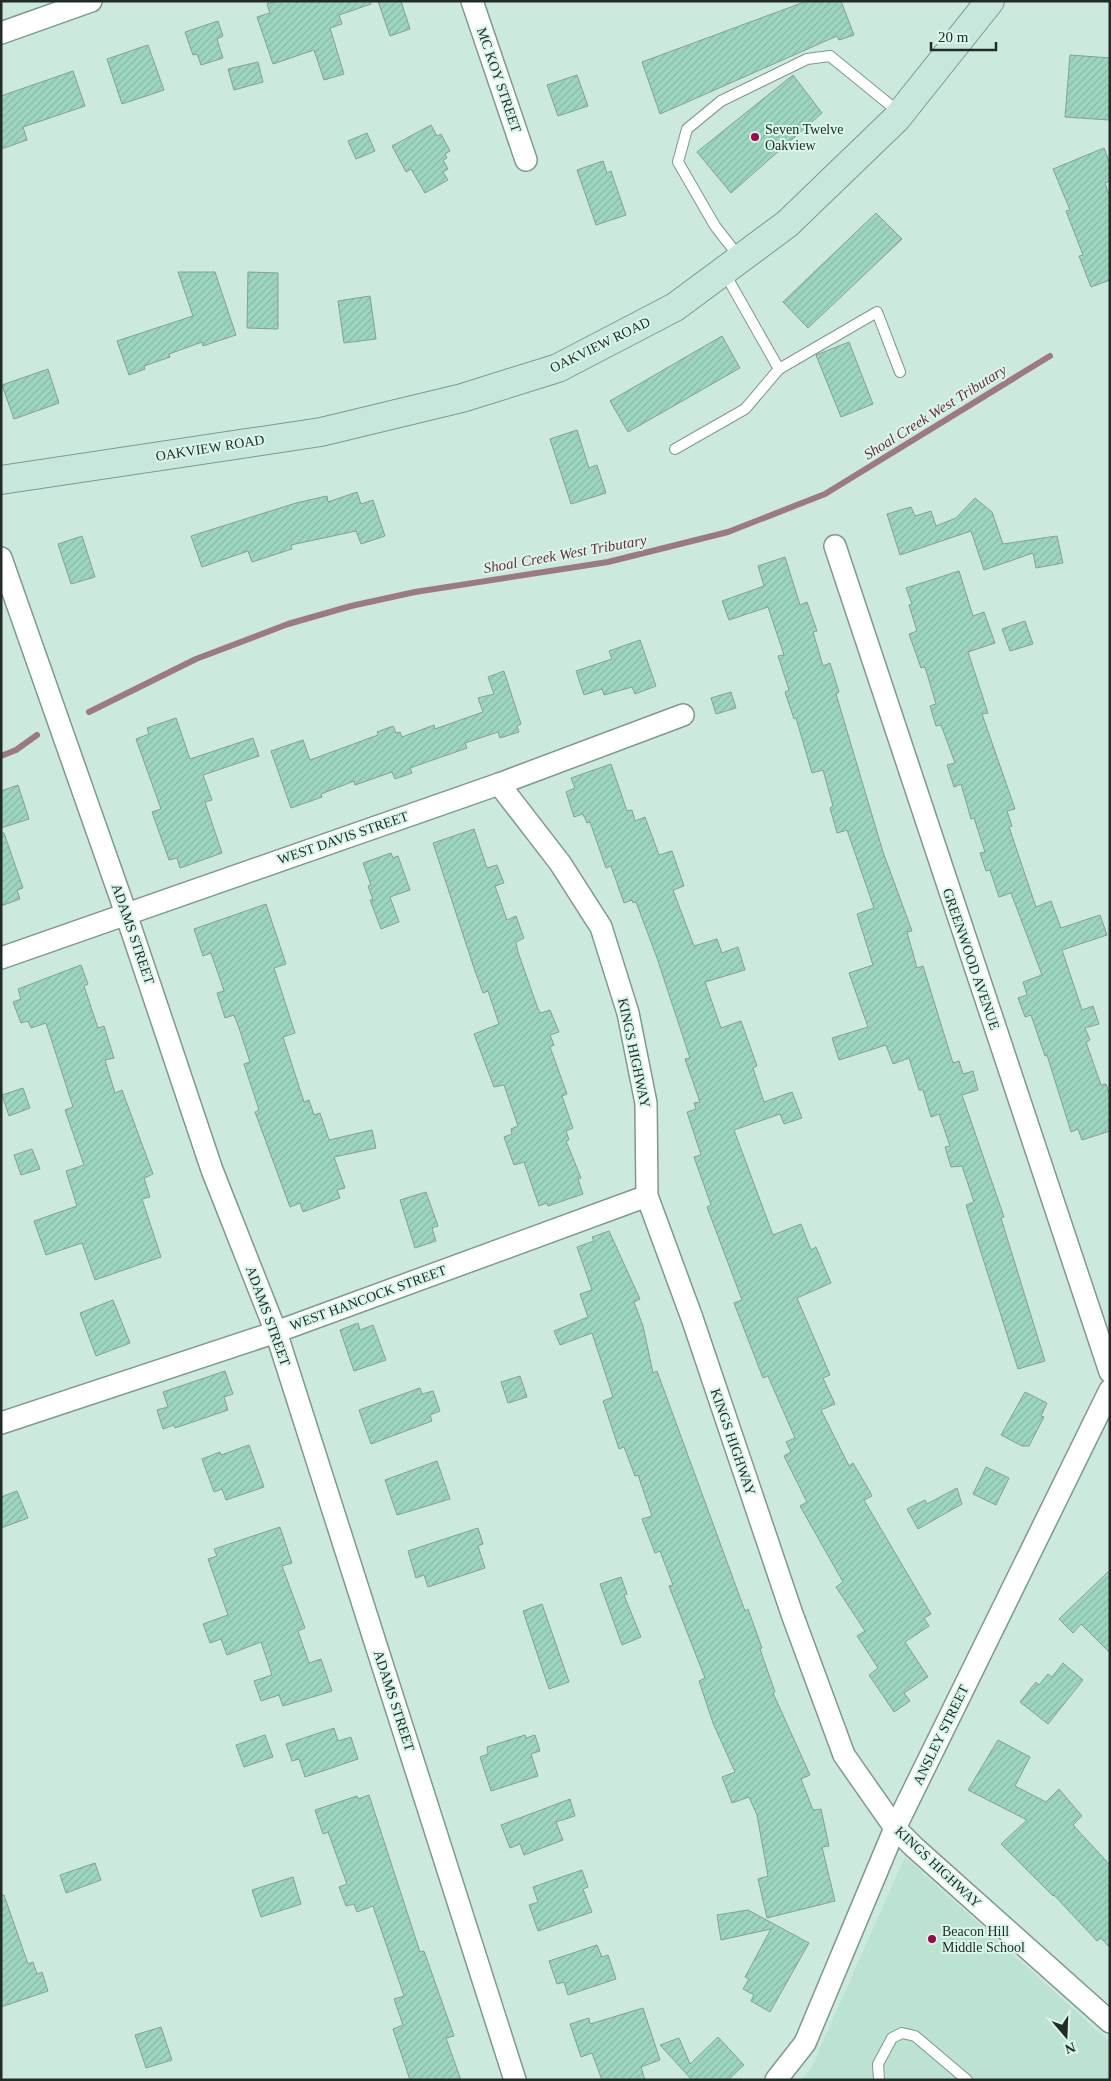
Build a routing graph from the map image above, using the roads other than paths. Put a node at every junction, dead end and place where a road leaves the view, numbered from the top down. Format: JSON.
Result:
{"nodes":[{"id":1,"x":91,"y":1,"type":"edge"},
{"id":2,"x":472,"y":1,"type":"edge"},
{"id":3,"x":990,"y":1,"type":"edge"},
{"id":4,"x":1,"y":33,"type":"edge"},
{"id":5,"x":901,"y":114,"type":"junction"},
{"id":6,"x":526,"y":160,"type":"dead end"},
{"id":7,"x":732,"y":265,"type":"junction"},
{"id":8,"x":779,"y":369,"type":"junction"},
{"id":9,"x":900,"y":372,"type":"dead end"},
{"id":10,"x":675,"y":449,"type":"dead end"},
{"id":11,"x":1,"y":480,"type":"edge"},
{"id":12,"x":835,"y":546,"type":"dead end"},
{"id":13,"x":1,"y":558,"type":"edge"},
{"id":14,"x":683,"y":715,"type":"dead end"},
{"id":15,"x":499,"y":784,"type":"junction"},
{"id":16,"x":126,"y":913,"type":"junction"},
{"id":17,"x":1,"y":958,"type":"edge"},
{"id":18,"x":647,"y":1196,"type":"junction"},
{"id":19,"x":276,"y":1332,"type":"junction"},
{"id":20,"x":1110,"y":1372,"type":"edge"},
{"id":21,"x":1110,"y":1390,"type":"edge"},
{"id":22,"x":3,"y":1418,"type":"edge"},
{"id":23,"x":895,"y":1828,"type":"junction"},
{"id":24,"x":1110,"y":2022,"type":"edge"},
{"id":25,"x":516,"y":2080,"type":"edge"},
{"id":26,"x":776,"y":2080,"type":"edge"},
{"id":27,"x":878,"y":2080,"type":"edge"},
{"id":28,"x":967,"y":2080,"type":"edge"}],
"edges":[{"from":1,"to":4,"type":"street"},
{"from":2,"to":6,"type":"street","name":"MC KOY STREET"},
{"from":3,"to":5,"type":"street","name":"OAKVIEW ROAD"},
{"from":5,"to":7,"type":"street","name":"OAKVIEW ROAD"},
{"from":5,"to":7,"type":"lane"},
{"from":7,"to":8,"type":"lane"},
{"from":7,"to":11,"type":"street","name":"OAKVIEW ROAD"},
{"from":8,"to":9,"type":"lane"},
{"from":8,"to":10,"type":"lane"},
{"from":12,"to":20,"type":"street","name":"GREENWOOD AVENUE"},
{"from":13,"to":16,"type":"street","name":"ADAMS STREET"},
{"from":14,"to":15,"type":"street","name":"WEST DAVIS STREET"},
{"from":15,"to":16,"type":"street","name":"WEST DAVIS STREET"},
{"from":15,"to":18,"type":"street","name":"KINGS HIGHWAY"},
{"from":16,"to":17,"type":"street","name":"WEST DAVIS STREET"},
{"from":16,"to":19,"type":"street","name":"ADAMS STREET"},
{"from":18,"to":19,"type":"street","name":"WEST HANCOCK STREET"},
{"from":18,"to":23,"type":"street","name":"KINGS HIGHWAY"},
{"from":19,"to":22,"type":"street","name":"WEST HANCOCK STREET"},
{"from":19,"to":25,"type":"street","name":"ADAMS STREET"},
{"from":21,"to":23,"type":"street","name":"ANSLEY STREET"},
{"from":23,"to":24,"type":"street","name":"KINGS HIGHWAY"},
{"from":23,"to":26,"type":"street","name":"ANSLEY STREET"},
{"from":27,"to":28,"type":"lane"}]}
